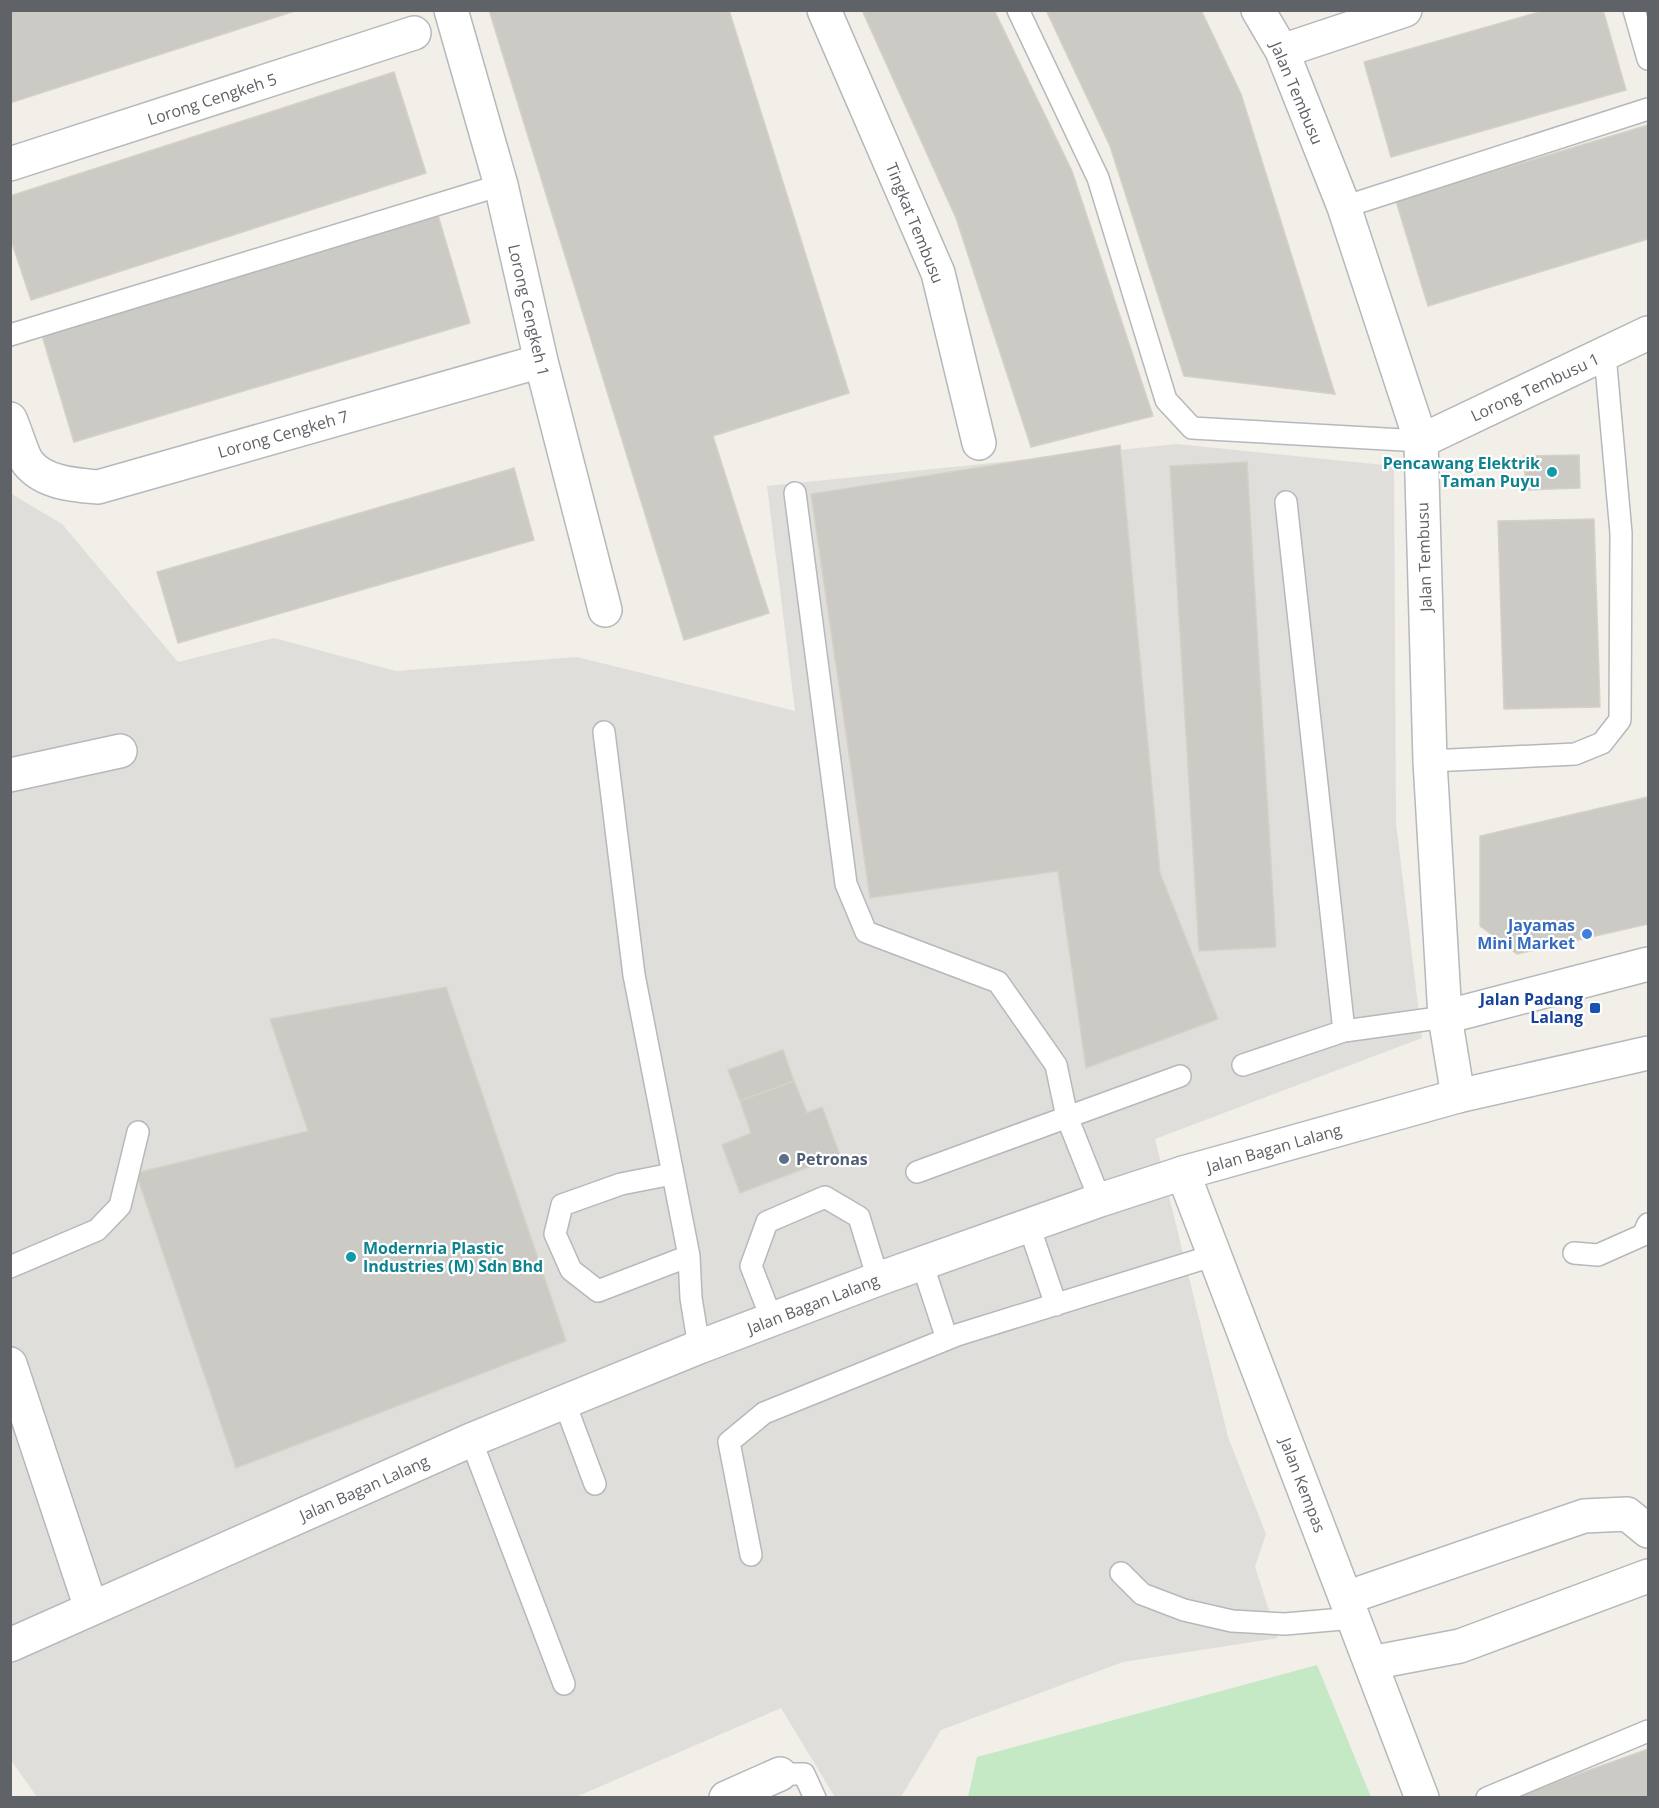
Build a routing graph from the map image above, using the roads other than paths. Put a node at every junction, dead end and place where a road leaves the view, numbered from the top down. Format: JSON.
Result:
{"nodes":[{"id":1,"x":451,"y":10,"type":"edge"},
{"id":2,"x":825,"y":10,"type":"edge"},
{"id":3,"x":1018,"y":10,"type":"edge"},
{"id":4,"x":1258,"y":10,"type":"edge"},
{"id":5,"x":1405,"y":10,"type":"edge"},
{"id":6,"x":1634,"y":10,"type":"edge"},
{"id":7,"x":414,"y":33,"type":"dead end"},
{"id":8,"x":1282,"y":51,"type":"junction"},
{"id":9,"x":1648,"y":58,"type":"edge"},
{"id":10,"x":1648,"y":109,"type":"edge"},
{"id":11,"x":10,"y":164,"type":"edge"},
{"id":12,"x":501,"y":185,"type":"junction"},
{"id":13,"x":1344,"y":207,"type":"junction"},
{"id":14,"x":1648,"y":333,"type":"edge"},
{"id":15,"x":10,"y":335,"type":"edge"},
{"id":16,"x":1605,"y":355,"type":"junction"},
{"id":17,"x":541,"y":361,"type":"junction"},
{"id":18,"x":10,"y":419,"type":"edge"},
{"id":19,"x":1421,"y":441,"type":"junction"},
{"id":20,"x":979,"y":443,"type":"dead end"},
{"id":21,"x":795,"y":494,"type":"dead end"},
{"id":22,"x":1286,"y":502,"type":"dead end"},
{"id":23,"x":605,"y":610,"type":"dead end"},
{"id":24,"x":604,"y":732,"type":"dead end"},
{"id":25,"x":120,"y":751,"type":"dead end"},
{"id":26,"x":1430,"y":761,"type":"junction"},
{"id":27,"x":10,"y":775,"type":"edge"},
{"id":28,"x":1648,"y":964,"type":"edge"},
{"id":29,"x":1445,"y":1017,"type":"junction"},
{"id":30,"x":1344,"y":1031,"type":"junction"},
{"id":31,"x":1648,"y":1053,"type":"edge"},
{"id":32,"x":1243,"y":1065,"type":"dead end"},
{"id":33,"x":1180,"y":1076,"type":"dead end"},
{"id":34,"x":1458,"y":1096,"type":"junction"},
{"id":35,"x":1067,"y":1117,"type":"junction"},
{"id":36,"x":138,"y":1132,"type":"dead end"},
{"id":37,"x":917,"y":1172,"type":"dead end"},
{"id":38,"x":1183,"y":1173,"type":"junction"},
{"id":39,"x":672,"y":1174,"type":"junction"},
{"id":40,"x":1100,"y":1200,"type":"junction"},
{"id":41,"x":1648,"y":1224,"type":"edge"},
{"id":42,"x":1029,"y":1226,"type":"junction"},
{"id":43,"x":1574,"y":1253,"type":"dead end"},
{"id":44,"x":1215,"y":1255,"type":"junction"},
{"id":45,"x":689,"y":1256,"type":"junction"},
{"id":46,"x":922,"y":1263,"type":"junction"},
{"id":47,"x":10,"y":1267,"type":"edge"},
{"id":48,"x":878,"y":1279,"type":"junction"},
{"id":49,"x":1056,"y":1305,"type":"junction"},
{"id":50,"x":772,"y":1320,"type":"junction"},
{"id":51,"x":947,"y":1339,"type":"junction"},
{"id":52,"x":699,"y":1347,"type":"junction"},
{"id":53,"x":10,"y":1364,"type":"edge"},
{"id":54,"x":564,"y":1401,"type":"junction"},
{"id":55,"x":471,"y":1440,"type":"junction"},
{"id":56,"x":595,"y":1484,"type":"dead end"},
{"id":57,"x":1648,"y":1531,"type":"edge"},
{"id":58,"x":751,"y":1556,"type":"dead end"},
{"id":59,"x":1120,"y":1573,"type":"dead end"},
{"id":60,"x":1648,"y":1576,"type":"edge"},
{"id":61,"x":91,"y":1608,"type":"junction"},
{"id":62,"x":1350,"y":1608,"type":"junction"},
{"id":63,"x":10,"y":1645,"type":"edge"},
{"id":64,"x":1371,"y":1663,"type":"junction"},
{"id":65,"x":564,"y":1684,"type":"dead end"},
{"id":66,"x":1648,"y":1731,"type":"edge"},
{"id":67,"x":780,"y":1774,"type":"joint"},
{"id":68,"x":726,"y":1797,"type":"edge"},
{"id":69,"x":815,"y":1797,"type":"edge"},
{"id":70,"x":1422,"y":1797,"type":"edge"},
{"id":71,"x":1487,"y":1797,"type":"edge"}],
"edges":[{"from":1,"to":12,"type":"street","name":"Lorong Cengkeh 1"},
{"from":2,"to":20,"type":"street","name":"Tingkat Tembusu"},
{"from":3,"to":19,"type":"lane"},
{"from":4,"to":8,"type":"street","name":"Jalan Tembusu"},
{"from":5,"to":8,"type":"street"},
{"from":6,"to":9,"type":"lane"},
{"from":7,"to":11,"type":"street","name":"Lorong Cengkeh 5"},
{"from":8,"to":13,"type":"street","name":"Jalan Tembusu"},
{"from":10,"to":13,"type":"lane"},
{"from":12,"to":15,"type":"lane"},
{"from":12,"to":17,"type":"street","name":"Lorong Cengkeh 1"},
{"from":13,"to":19,"type":"street","name":"Jalan Tembusu"},
{"from":14,"to":16,"type":"street","name":"Lorong Tembusu 1"},
{"from":16,"to":19,"type":"street","name":"Lorong Tembusu 1"},
{"from":16,"to":26,"type":"lane"},
{"from":17,"to":18,"type":"street","name":"Lorong Cengkeh 7"},
{"from":17,"to":23,"type":"street","name":"Lorong Cengkeh 1"},
{"from":19,"to":26,"type":"street","name":"Jalan Tembusu"},
{"from":21,"to":35,"type":"lane"},
{"from":22,"to":30,"type":"lane"},
{"from":24,"to":39,"type":"lane"},
{"from":25,"to":27,"type":"street"},
{"from":26,"to":29,"type":"street","name":"Jalan Tembusu"},
{"from":28,"to":29,"type":"street"},
{"from":29,"to":30,"type":"lane"},
{"from":29,"to":34,"type":"street","name":"Jalan Tembusu"},
{"from":30,"to":32,"type":"lane"},
{"from":31,"to":34,"type":"street","name":"Jalan Bagan Lalang"},
{"from":33,"to":35,"type":"lane"},
{"from":34,"to":38,"type":"street","name":"Jalan Bagan Lalang"},
{"from":35,"to":37,"type":"lane"},
{"from":35,"to":40,"type":"lane"},
{"from":36,"to":47,"type":"lane"},
{"from":38,"to":40,"type":"street","name":"Jalan Bagan Lalang"},
{"from":38,"to":44,"type":"street","name":"Jalan Kempas"},
{"from":39,"to":45,"type":"lane"},
{"from":39,"to":45,"type":"lane"},
{"from":40,"to":42,"type":"street","name":"Jalan Bagan Lalang"},
{"from":41,"to":43,"type":"lane"},
{"from":42,"to":46,"type":"street","name":"Jalan Bagan Lalang"},
{"from":42,"to":49,"type":"lane"},
{"from":44,"to":49,"type":"lane"},
{"from":44,"to":62,"type":"street","name":"Jalan Kempas"},
{"from":45,"to":52,"type":"lane"},
{"from":46,"to":48,"type":"street","name":"Jalan Bagan Lalang"},
{"from":46,"to":51,"type":"lane"},
{"from":48,"to":50,"type":"street","name":"Jalan Bagan Lalang"},
{"from":48,"to":50,"type":"lane"},
{"from":49,"to":51,"type":"lane"},
{"from":50,"to":52,"type":"street","name":"Jalan Bagan Lalang"},
{"from":51,"to":58,"type":"lane"},
{"from":52,"to":54,"type":"street","name":"Jalan Bagan Lalang"},
{"from":53,"to":61,"type":"street"},
{"from":54,"to":55,"type":"street","name":"Jalan Bagan Lalang"},
{"from":54,"to":56,"type":"lane"},
{"from":55,"to":61,"type":"street","name":"Jalan Bagan Lalang"},
{"from":55,"to":65,"type":"lane"},
{"from":57,"to":62,"type":"street"},
{"from":59,"to":62,"type":"lane"},
{"from":60,"to":64,"type":"street"},
{"from":61,"to":63,"type":"street","name":"Jalan Bagan Lalang"},
{"from":62,"to":64,"type":"street","name":"Jalan Kempas"},
{"from":64,"to":70,"type":"street","name":"Jalan Kempas"},
{"from":66,"to":71,"type":"lane"},
{"from":67,"to":68,"type":"street"},
{"from":67,"to":69,"type":"lane"}]}
